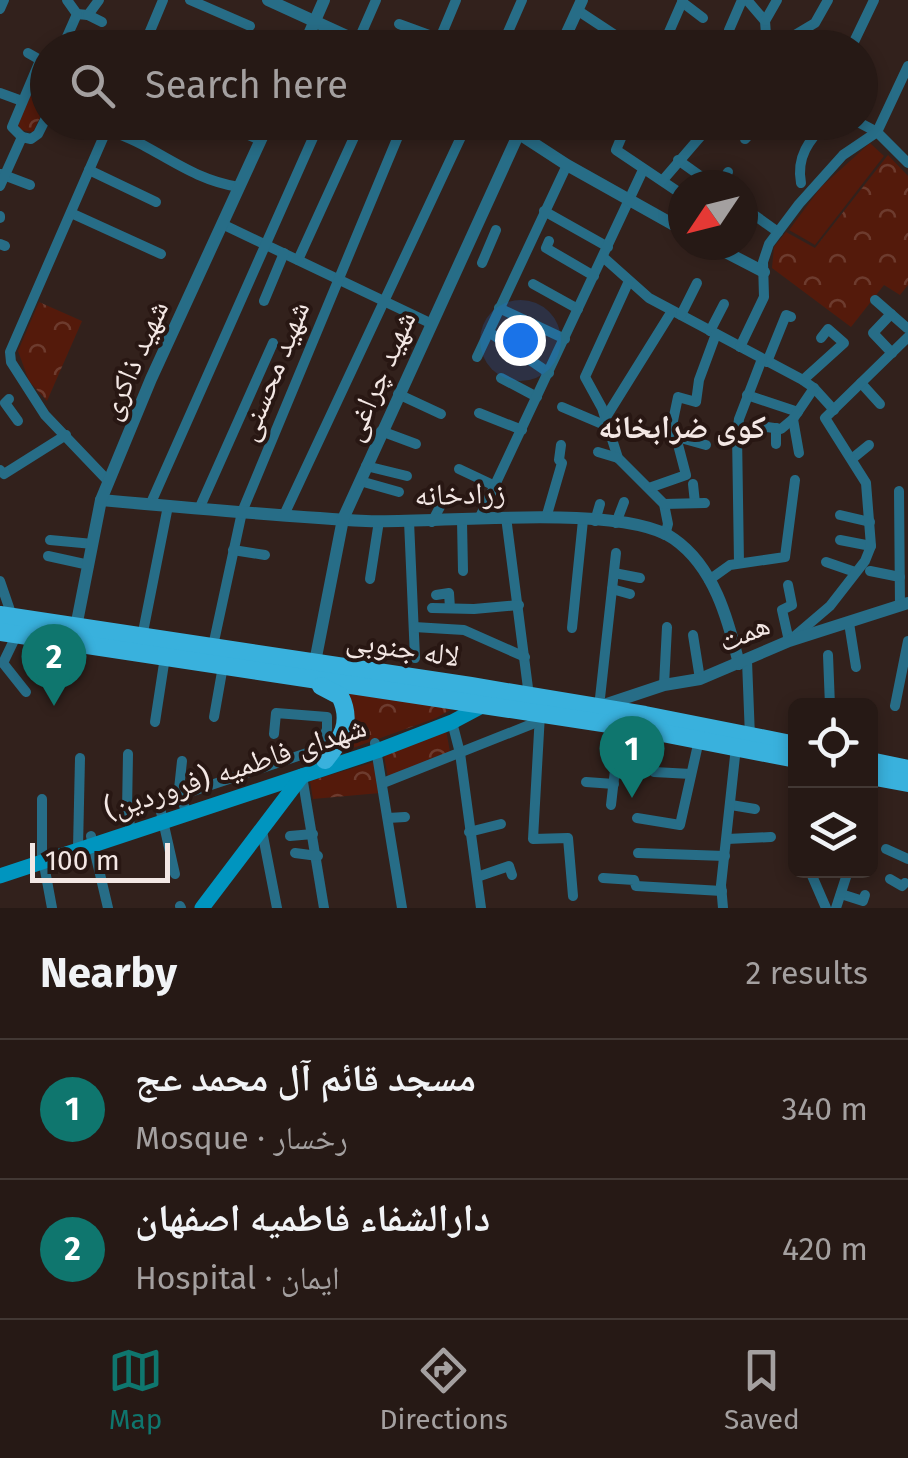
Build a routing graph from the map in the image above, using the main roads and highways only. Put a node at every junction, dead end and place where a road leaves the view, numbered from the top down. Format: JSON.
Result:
{"nodes":[{"id":1,"x":7,"y":625,"type":"edge"},
{"id":2,"x":311,"y":670,"type":"junction"},
{"id":3,"x":355,"y":677,"type":"junction"},
{"id":4,"x":462,"y":702,"type":"junction"},
{"id":5,"x":344,"y":704,"type":"junction"},
{"id":6,"x":484,"y":706,"type":"junction"},
{"id":7,"x":743,"y":742,"type":"junction"},
{"id":8,"x":788,"y":745,"type":"edge"},
{"id":9,"x":376,"y":747,"type":"junction"},
{"id":10,"x":788,"y":756,"type":"edge"},
{"id":11,"x":326,"y":760,"type":"junction"},
{"id":12,"x":889,"y":772,"type":"edge"},
{"id":13,"x":302,"y":776,"type":"junction"},
{"id":14,"x":908,"y":783,"type":"edge"},
{"id":15,"x":184,"y":804,"type":"junction"},
{"id":16,"x":0,"y":872,"type":"edge"},
{"id":17,"x":202,"y":908,"type":"edge"}],
"edges":[{"from":1,"to":2,"type":"main road","name":"لاله جنوبی"},
{"from":1,"to":2,"type":"main road","name":"لاله جنوبی"},
{"from":2,"to":3,"type":"main road","name":"لاله جنوبی"},
{"from":2,"to":5,"type":"main road"},
{"from":3,"to":4,"type":"main road","name":"لاله جنوبی"},
{"from":3,"to":5,"type":"main road"},
{"from":3,"to":7,"type":"main road","name":"لاله جنوبی"},
{"from":4,"to":6,"type":"main road","name":"لاله جنوبی"},
{"from":4,"to":9,"type":"main road","name":"شهدای فاطمیه (فروردین)"},
{"from":5,"to":11,"type":"main road"},
{"from":6,"to":7,"type":"main road","name":"لاله جنوبی"},
{"from":6,"to":9,"type":"main road","name":"شهدای فاطمیه (فروردین)"},
{"from":7,"to":8,"type":"main road","name":"لاله جنوبی"},
{"from":7,"to":10,"type":"main road","name":"لاله جنوبی"},
{"from":9,"to":11,"type":"main road","name":"شهدای فاطمیه (فروردین)"},
{"from":9,"to":13,"type":"main road","name":"شهدای فاطمیه (فروردین)"},
{"from":11,"to":15,"type":"main road","name":"شهدای فاطمیه (فروردین)"},
{"from":12,"to":14,"type":"main road"},
{"from":13,"to":15,"type":"main road","name":"شهدای فاطمیه (فروردین)"},
{"from":13,"to":17,"type":"main road"},
{"from":15,"to":16,"type":"main road","name":"شهدای فاطمیه (فروردین)"}]}
